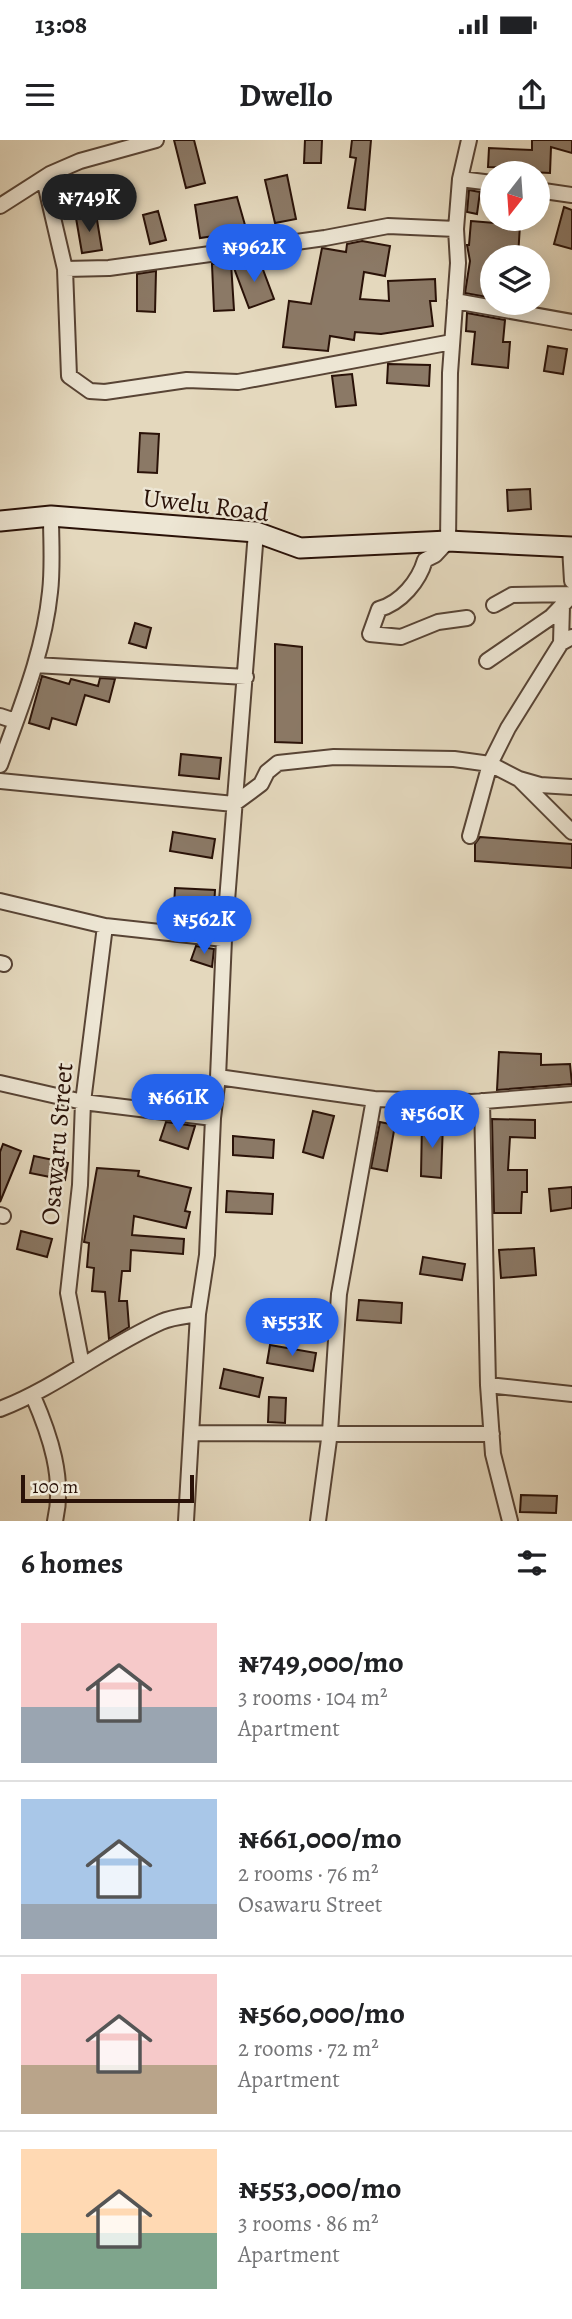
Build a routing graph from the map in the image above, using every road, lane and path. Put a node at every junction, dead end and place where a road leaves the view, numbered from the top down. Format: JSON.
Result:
{"nodes":[{"id":1,"x":156,"y":140,"type":"edge"},
{"id":2,"x":469,"y":140,"type":"edge"},
{"id":3,"x":121,"y":146,"type":"edge"},
{"id":4,"x":460,"y":178,"type":"junction"},
{"id":5,"x":44,"y":179,"type":"junction"},
{"id":6,"x":480,"y":181,"type":"edge"},
{"id":7,"x":550,"y":192,"type":"edge"},
{"id":8,"x":572,"y":195,"type":"edge"},
{"id":9,"x":0,"y":206,"type":"edge"},
{"id":10,"x":456,"y":229,"type":"junction"},
{"id":11,"x":65,"y":269,"type":"junction"},
{"id":12,"x":455,"y":301,"type":"junction"},
{"id":13,"x":572,"y":322,"type":"edge"},
{"id":14,"x":452,"y":342,"type":"junction"},
{"id":15,"x":51,"y":516,"type":"junction"},
{"id":16,"x":0,"y":521,"type":"edge"},
{"id":17,"x":256,"y":532,"type":"junction"},
{"id":18,"x":447,"y":541,"type":"junction"},
{"id":19,"x":571,"y":547,"type":"edge"},
{"id":20,"x":572,"y":581,"type":"edge"},
{"id":21,"x":569,"y":598,"type":"edge"},
{"id":22,"x":494,"y":606,"type":"dead end"},
{"id":23,"x":467,"y":618,"type":"dead end"},
{"id":24,"x":566,"y":640,"type":"edge"},
{"id":25,"x":487,"y":661,"type":"dead end"},
{"id":26,"x":35,"y":665,"type":"junction"},
{"id":27,"x":246,"y":677,"type":"junction"},
{"id":28,"x":0,"y":716,"type":"edge"},
{"id":29,"x":15,"y":721,"type":"junction"},
{"id":30,"x":490,"y":764,"type":"junction"},
{"id":31,"x":0,"y":765,"type":"edge"},
{"id":32,"x":519,"y":779,"type":"junction"},
{"id":33,"x":0,"y":781,"type":"edge"},
{"id":34,"x":572,"y":787,"type":"edge"},
{"id":35,"x":234,"y":804,"type":"junction"},
{"id":36,"x":572,"y":832,"type":"edge"},
{"id":37,"x":470,"y":836,"type":"dead end"},
{"id":38,"x":0,"y":901,"type":"edge"},
{"id":39,"x":105,"y":926,"type":"junction"},
{"id":40,"x":224,"y":939,"type":"junction"},
{"id":41,"x":218,"y":1077,"type":"junction"},
{"id":42,"x":0,"y":1083,"type":"edge"},
{"id":43,"x":572,"y":1094,"type":"edge"},
{"id":44,"x":374,"y":1099,"type":"junction"},
{"id":45,"x":482,"y":1101,"type":"junction"},
{"id":46,"x":83,"y":1102,"type":"junction"},
{"id":47,"x":213,"y":1118,"type":"junction"},
{"id":48,"x":198,"y":1314,"type":"junction"},
{"id":49,"x":82,"y":1365,"type":"junction"},
{"id":50,"x":488,"y":1385,"type":"junction"},
{"id":51,"x":572,"y":1394,"type":"edge"},
{"id":52,"x":33,"y":1396,"type":"junction"},
{"id":53,"x":0,"y":1409,"type":"edge"},
{"id":54,"x":330,"y":1432,"type":"junction"},
{"id":55,"x":193,"y":1433,"type":"junction"},
{"id":56,"x":492,"y":1434,"type":"junction"},
{"id":57,"x":55,"y":1521,"type":"edge"},
{"id":58,"x":187,"y":1521,"type":"edge"},
{"id":59,"x":318,"y":1521,"type":"edge"},
{"id":60,"x":510,"y":1521,"type":"edge"}],
"edges":[{"from":1,"to":3,"type":"street"},
{"from":2,"to":4,"type":"street"},
{"from":3,"to":5,"type":"street"},
{"from":4,"to":6,"type":"street"},
{"from":4,"to":10,"type":"street"},
{"from":5,"to":9,"type":"street"},
{"from":5,"to":11,"type":"street"},
{"from":7,"to":8,"type":"street"},
{"from":10,"to":11,"type":"street"},
{"from":10,"to":12,"type":"street"},
{"from":11,"to":14,"type":"street"},
{"from":12,"to":13,"type":"street"},
{"from":12,"to":14,"type":"street"},
{"from":14,"to":18,"type":"street"},
{"from":15,"to":16,"type":"street","name":"Uwelu Road"},
{"from":15,"to":17,"type":"street","name":"Uwelu Road"},
{"from":15,"to":26,"type":"street"},
{"from":17,"to":18,"type":"street","name":"Uwelu Road"},
{"from":17,"to":27,"type":"street"},
{"from":18,"to":19,"type":"street","name":"Uwelu Road"},
{"from":18,"to":23,"type":"street"},
{"from":19,"to":20,"type":"street"},
{"from":21,"to":22,"type":"street"},
{"from":21,"to":24,"type":"street"},
{"from":21,"to":25,"type":"street"},
{"from":24,"to":30,"type":"street"},
{"from":26,"to":27,"type":"street"},
{"from":26,"to":29,"type":"street"},
{"from":27,"to":35,"type":"street"},
{"from":28,"to":29,"type":"street"},
{"from":29,"to":31,"type":"street"},
{"from":30,"to":32,"type":"street"},
{"from":30,"to":35,"type":"street"},
{"from":30,"to":37,"type":"street"},
{"from":32,"to":34,"type":"street"},
{"from":32,"to":36,"type":"street"},
{"from":33,"to":35,"type":"street"},
{"from":35,"to":40,"type":"street"},
{"from":38,"to":39,"type":"street"},
{"from":39,"to":40,"type":"street"},
{"from":39,"to":46,"type":"street","name":"Osawaru Street"},
{"from":40,"to":41,"type":"street"},
{"from":41,"to":44,"type":"street"},
{"from":41,"to":47,"type":"street"},
{"from":42,"to":46,"type":"street"},
{"from":43,"to":45,"type":"street"},
{"from":44,"to":45,"type":"street"},
{"from":44,"to":54,"type":"street"},
{"from":45,"to":50,"type":"street"},
{"from":46,"to":47,"type":"street"},
{"from":46,"to":49,"type":"street","name":"Osawaru Street"},
{"from":47,"to":48,"type":"street"},
{"from":48,"to":49,"type":"street"},
{"from":48,"to":55,"type":"street"},
{"from":49,"to":52,"type":"street"},
{"from":50,"to":51,"type":"street"},
{"from":50,"to":56,"type":"street"},
{"from":52,"to":53,"type":"street"},
{"from":52,"to":57,"type":"street"},
{"from":54,"to":55,"type":"street"},
{"from":54,"to":56,"type":"street"},
{"from":54,"to":59,"type":"street"},
{"from":55,"to":58,"type":"street"},
{"from":56,"to":60,"type":"street"}]}
